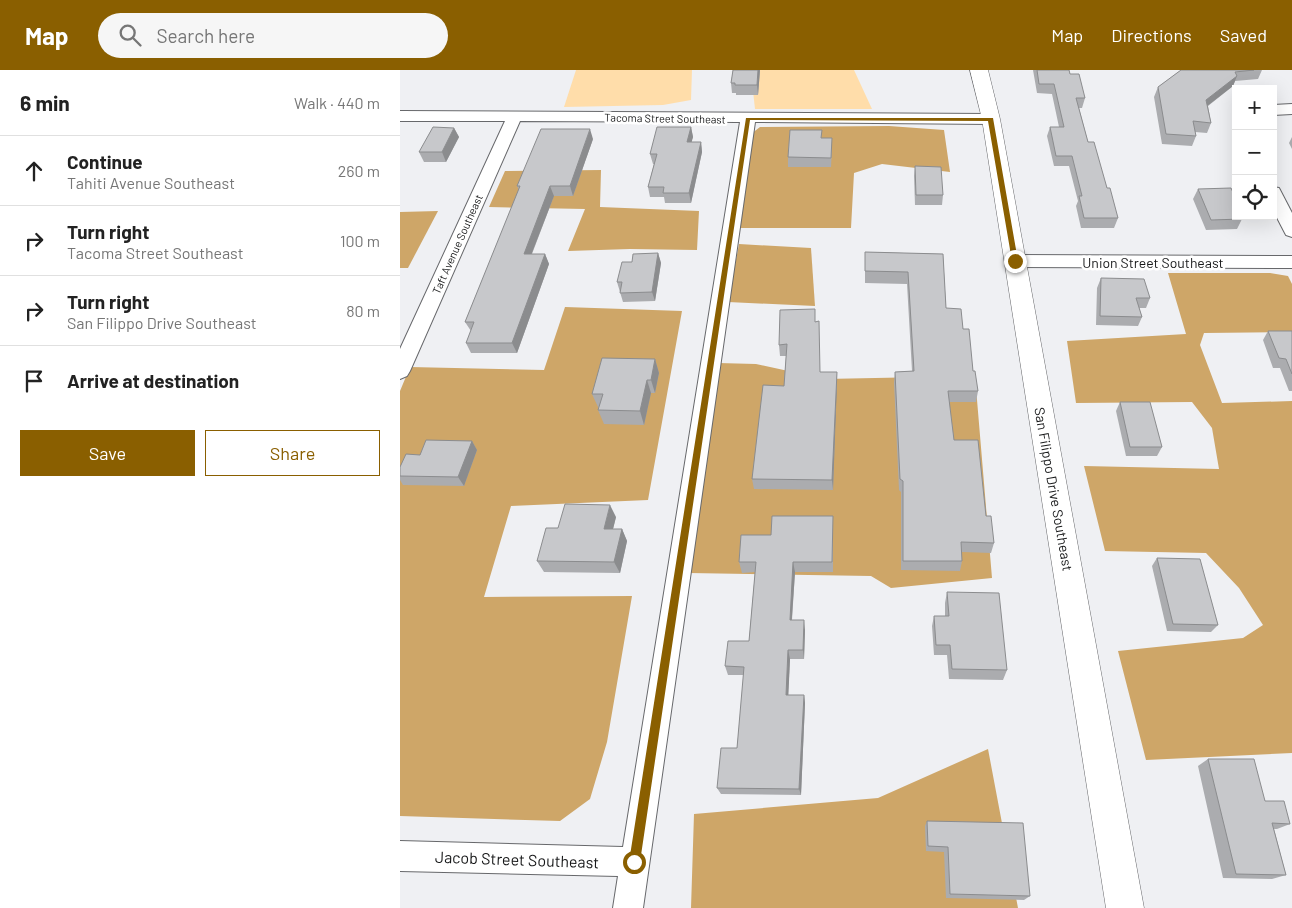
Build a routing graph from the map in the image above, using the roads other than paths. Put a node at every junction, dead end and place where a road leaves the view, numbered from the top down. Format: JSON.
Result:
{"nodes":[{"id":1,"x":978,"y":70,"type":"edge"},
{"id":2,"x":1292,"y":109,"type":"edge"},
{"id":3,"x":1277,"y":110,"type":"edge"},
{"id":4,"x":400,"y":116,"type":"edge"},
{"id":5,"x":515,"y":116,"type":"junction"},
{"id":6,"x":748,"y":119,"type":"junction"},
{"id":7,"x":991,"y":119,"type":"junction"},
{"id":8,"x":1277,"y":200,"type":"edge"},
{"id":9,"x":1292,"y":231,"type":"edge"},
{"id":10,"x":1015,"y":261,"type":"junction"},
{"id":11,"x":1292,"y":262,"type":"edge"},
{"id":12,"x":400,"y":371,"type":"edge"},
{"id":13,"x":400,"y":856,"type":"edge"},
{"id":14,"x":634,"y":862,"type":"junction"},
{"id":15,"x":628,"y":908,"type":"edge"},
{"id":16,"x":1125,"y":908,"type":"edge"}],
"edges":[{"from":1,"to":7,"type":"street","name":"San Filippo Drive Southeast"},
{"from":2,"to":3,"type":"street"},
{"from":4,"to":5,"type":"street","name":"Tacoma Street Southeast"},
{"from":5,"to":6,"type":"street","name":"Tacoma Street Southeast"},
{"from":5,"to":12,"type":"street","name":"Taft Avenue Southeast"},
{"from":6,"to":7,"type":"street","name":"Tacoma Street Southeast"},
{"from":6,"to":14,"type":"street"},
{"from":7,"to":10,"type":"street","name":"San Filippo Drive Southeast"},
{"from":8,"to":9,"type":"street"},
{"from":10,"to":11,"type":"street","name":"Union Street Southeast"},
{"from":10,"to":16,"type":"street","name":"San Filippo Drive Southeast"},
{"from":13,"to":14,"type":"street","name":"Jacob Street Southeast"},
{"from":14,"to":15,"type":"street"}]}
